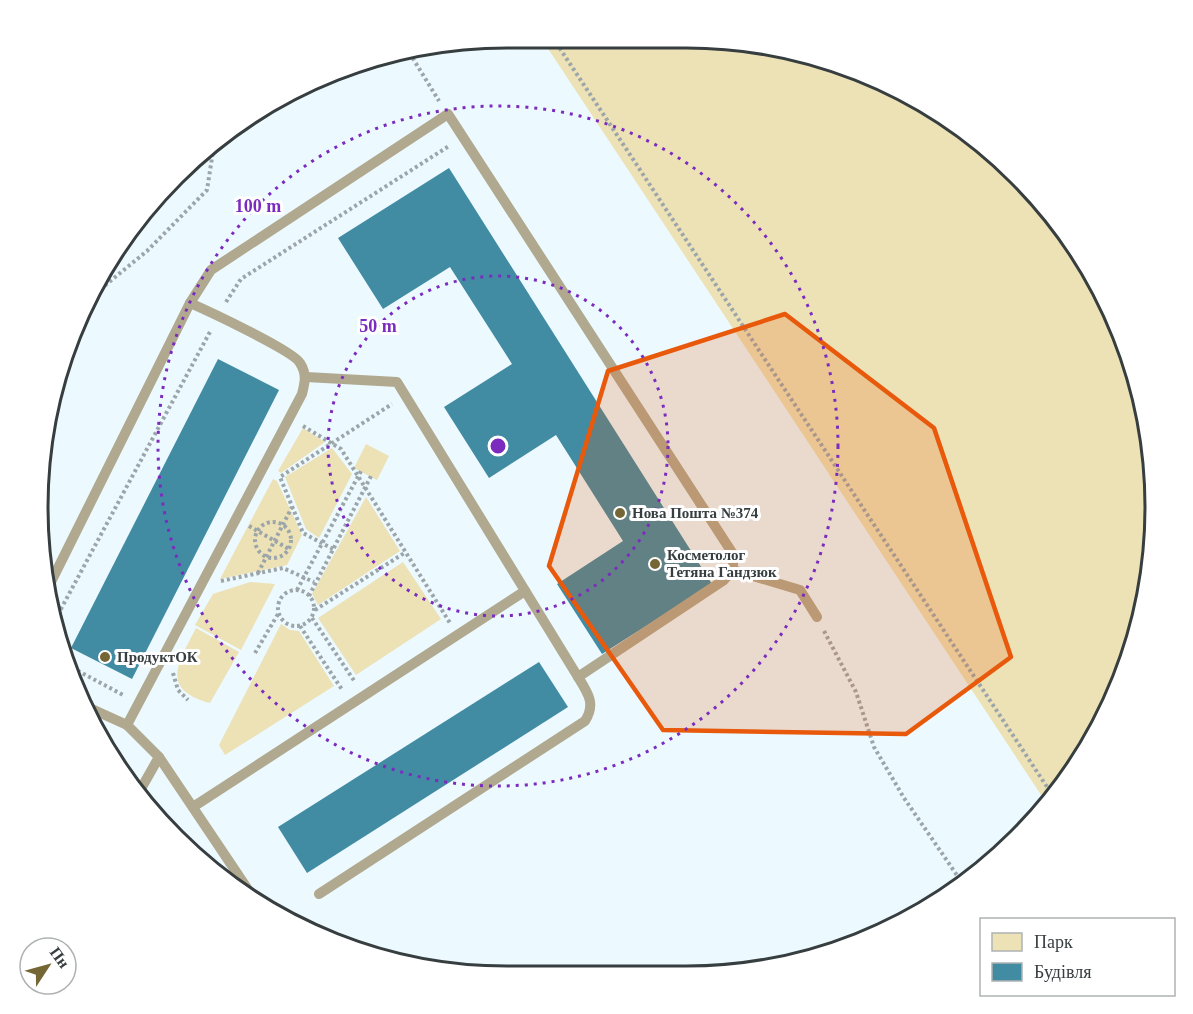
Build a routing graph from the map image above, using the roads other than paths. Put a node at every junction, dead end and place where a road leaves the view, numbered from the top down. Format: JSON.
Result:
{"nodes":[{"id":1,"x":190,"y":303,"type":"junction"},
{"id":2,"x":306,"y":377,"type":"junction"},
{"id":3,"x":733,"y":570,"type":"junction"},
{"id":4,"x":54,"y":577,"type":"edge"},
{"id":5,"x":525,"y":591,"type":"junction"},
{"id":6,"x":817,"y":617,"type":"road end"},
{"id":7,"x":578,"y":677,"type":"junction"},
{"id":8,"x":95,"y":711,"type":"edge"},
{"id":9,"x":127,"y":725,"type":"junction"},
{"id":10,"x":159,"y":757,"type":"junction"},
{"id":11,"x":143,"y":786,"type":"edge"},
{"id":12,"x":193,"y":807,"type":"junction"},
{"id":13,"x":243,"y":882,"type":"edge"},
{"id":14,"x":319,"y":894,"type":"dead end"}],
"edges":[{"from":1,"to":2,"type":"lane"},
{"from":1,"to":3,"type":"lane"},
{"from":1,"to":4,"type":"lane"},
{"from":2,"to":5,"type":"lane"},
{"from":2,"to":9,"type":"lane"},
{"from":3,"to":6,"type":"lane"},
{"from":3,"to":7,"type":"lane"},
{"from":5,"to":7,"type":"lane"},
{"from":5,"to":12,"type":"lane"},
{"from":7,"to":14,"type":"lane"},
{"from":8,"to":9,"type":"lane"},
{"from":9,"to":10,"type":"lane"},
{"from":10,"to":11,"type":"lane"},
{"from":10,"to":12,"type":"lane"},
{"from":12,"to":13,"type":"lane"}]}
